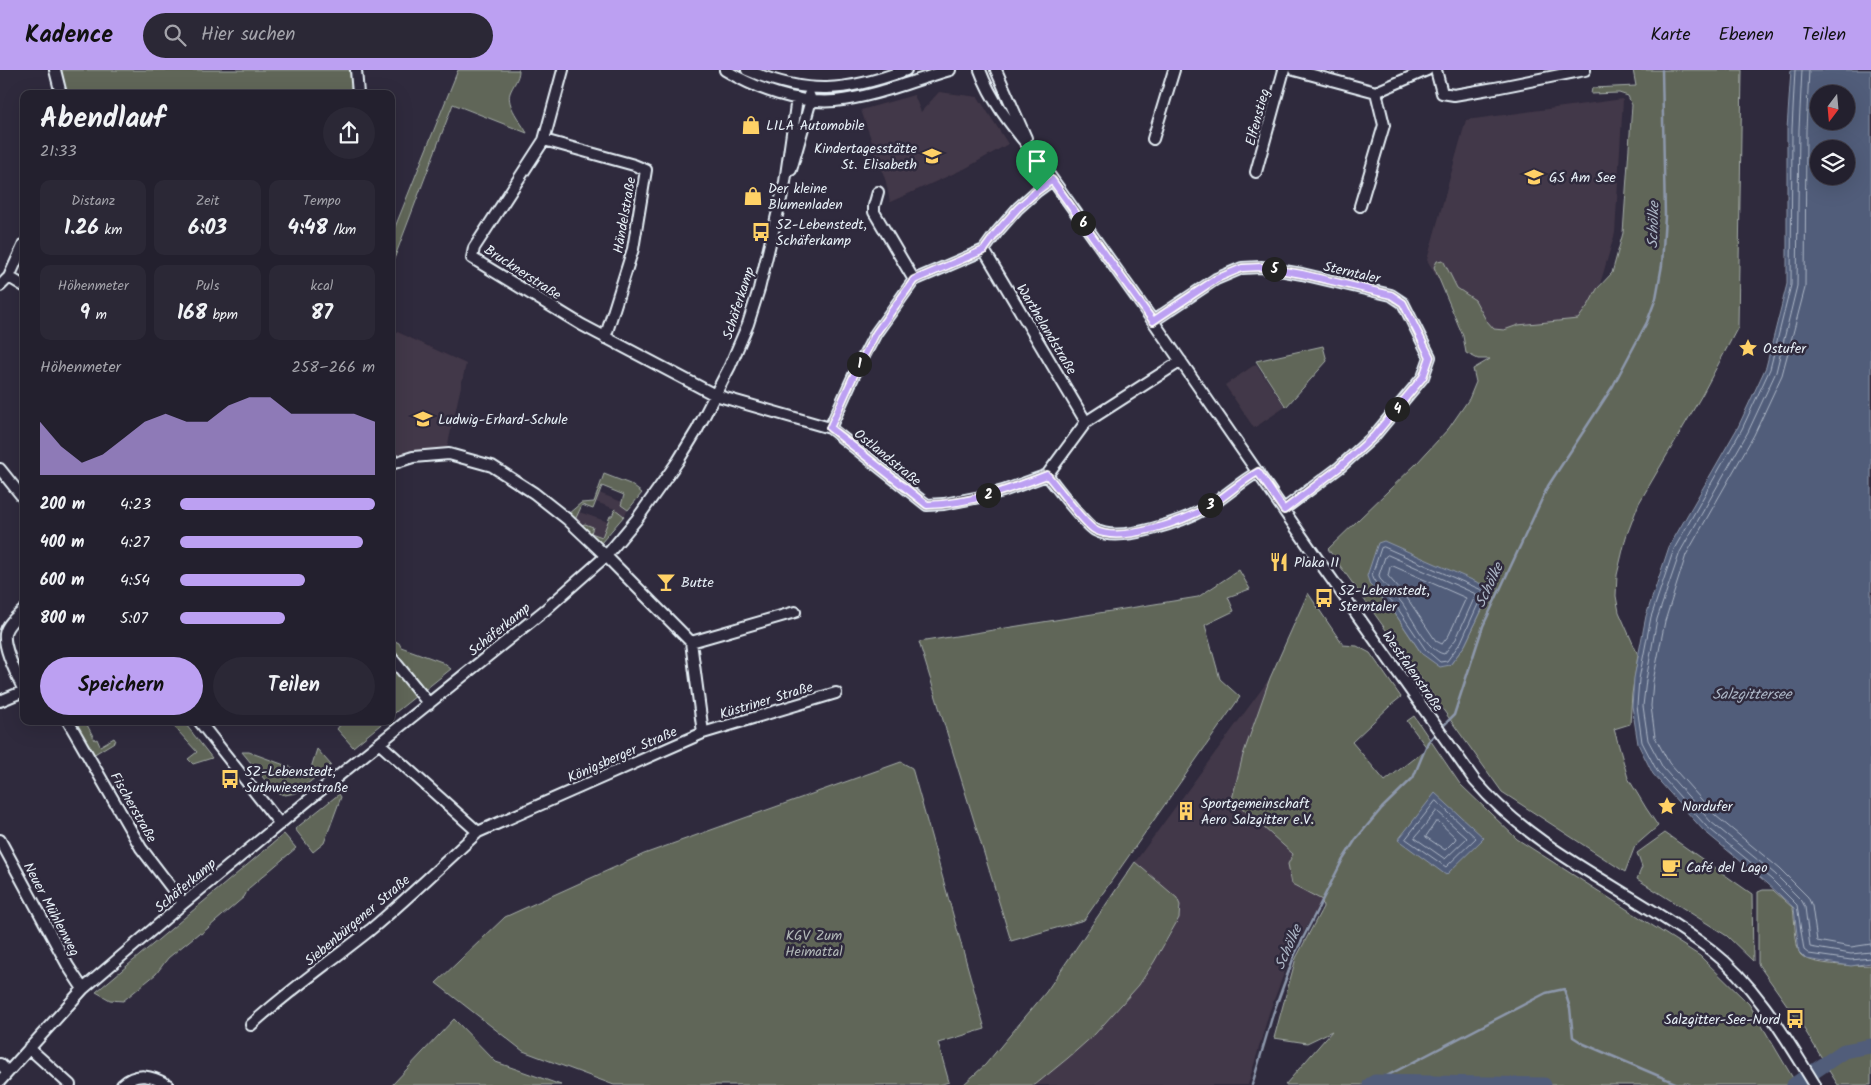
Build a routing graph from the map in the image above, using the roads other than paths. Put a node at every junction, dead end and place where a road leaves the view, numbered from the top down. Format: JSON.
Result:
{"nodes":[{"id":1,"x":55,"y":70,"type":"edge"},
{"id":2,"x":356,"y":70,"type":"edge"},
{"id":3,"x":563,"y":70,"type":"edge"},
{"id":4,"x":725,"y":70,"type":"edge"},
{"id":5,"x":748,"y":70,"type":"edge"},
{"id":6,"x":906,"y":70,"type":"edge"},
{"id":7,"x":950,"y":70,"type":"edge"},
{"id":8,"x":980,"y":70,"type":"edge"},
{"id":9,"x":996,"y":70,"type":"edge"},
{"id":10,"x":1174,"y":70,"type":"edge"},
{"id":11,"x":1284,"y":70,"type":"edge"},
{"id":12,"x":1294,"y":70,"type":"edge"},
{"id":13,"x":1427,"y":70,"type":"edge"},
{"id":14,"x":1436,"y":70,"type":"edge"},
{"id":15,"x":1585,"y":70,"type":"edge"},
{"id":16,"x":806,"y":88,"type":"junction"},
{"id":17,"x":60,"y":90,"type":"edge"},
{"id":18,"x":358,"y":90,"type":"edge"},
{"id":19,"x":1376,"y":92,"type":"junction"},
{"id":20,"x":797,"y":98,"type":"junction"},
{"id":21,"x":811,"y":100,"type":"junction"},
{"id":22,"x":1153,"y":139,"type":"dead end"},
{"id":23,"x":544,"y":140,"type":"junction"},
{"id":24,"x":1030,"y":148,"type":"junction"},
{"id":25,"x":1256,"y":172,"type":"dead end"},
{"id":26,"x":1052,"y":180,"type":"junction"},
{"id":27,"x":785,"y":182,"type":"junction"},
{"id":28,"x":878,"y":192,"type":"dead end"},
{"id":29,"x":1360,"y":206,"type":"dead end"},
{"id":30,"x":984,"y":250,"type":"junction"},
{"id":31,"x":20,"y":253,"type":"edge"},
{"id":32,"x":9,"y":277,"type":"junction"},
{"id":33,"x":914,"y":280,"type":"junction"},
{"id":34,"x":20,"y":284,"type":"edge"},
{"id":35,"x":0,"y":286,"type":"edge"},
{"id":36,"x":1153,"y":321,"type":"junction"},
{"id":37,"x":605,"y":338,"type":"junction"},
{"id":38,"x":1181,"y":361,"type":"junction"},
{"id":39,"x":715,"y":395,"type":"junction"},
{"id":40,"x":1086,"y":422,"type":"junction"},
{"id":41,"x":830,"y":428,"type":"junction"},
{"id":42,"x":395,"y":463,"type":"edge"},
{"id":43,"x":0,"y":469,"type":"edge"},
{"id":44,"x":1258,"y":472,"type":"junction"},
{"id":45,"x":1047,"y":475,"type":"junction"},
{"id":46,"x":20,"y":494,"type":"edge"},
{"id":47,"x":1284,"y":510,"type":"junction"},
{"id":48,"x":606,"y":556,"type":"junction"},
{"id":49,"x":795,"y":612,"type":"dead end"},
{"id":50,"x":20,"y":614,"type":"edge"},
{"id":51,"x":691,"y":642,"type":"junction"},
{"id":52,"x":395,"y":662,"type":"edge"},
{"id":53,"x":20,"y":681,"type":"edge"},
{"id":54,"x":20,"y":693,"type":"edge"},
{"id":55,"x":836,"y":693,"type":"dead end"},
{"id":56,"x":0,"y":701,"type":"edge"},
{"id":57,"x":429,"y":704,"type":"junction"},
{"id":58,"x":70,"y":725,"type":"edge"},
{"id":59,"x":202,"y":725,"type":"edge"},
{"id":60,"x":703,"y":733,"type":"junction"},
{"id":61,"x":380,"y":744,"type":"junction"},
{"id":62,"x":280,"y":824,"type":"junction"},
{"id":63,"x":478,"y":832,"type":"junction"},
{"id":64,"x":0,"y":840,"type":"edge"},
{"id":65,"x":183,"y":903,"type":"junction"},
{"id":66,"x":83,"y":989,"type":"junction"},
{"id":67,"x":251,"y":1025,"type":"dead end"},
{"id":68,"x":29,"y":1048,"type":"junction"},
{"id":69,"x":0,"y":1064,"type":"edge"},
{"id":70,"x":8,"y":1072,"type":"junction"},
{"id":71,"x":0,"y":1081,"type":"edge"},
{"id":72,"x":70,"y":1085,"type":"edge"},
{"id":73,"x":122,"y":1085,"type":"edge"},
{"id":74,"x":168,"y":1085,"type":"edge"},
{"id":75,"x":1815,"y":1085,"type":"edge"}],
"edges":[{"from":1,"to":17,"type":"street"},
{"from":2,"to":18,"type":"street"},
{"from":3,"to":23,"type":"street","name":"Brucknerstraße"},
{"from":4,"to":20,"type":"street"},
{"from":5,"to":16,"type":"street"},
{"from":6,"to":16,"type":"street"},
{"from":7,"to":21,"type":"street"},
{"from":8,"to":24,"type":"street","name":"Westfalenstraße"},
{"from":9,"to":24,"type":"street","name":"Westfalenstraße"},
{"from":10,"to":22,"type":"street"},
{"from":11,"to":25,"type":"street","name":"Elfenstieg"},
{"from":12,"to":19,"type":"street"},
{"from":13,"to":19,"type":"street"},
{"from":14,"to":15,"type":"street"},
{"from":16,"to":20,"type":"street"},
{"from":16,"to":21,"type":"street"},
{"from":19,"to":29,"type":"street"},
{"from":20,"to":21,"type":"street"},
{"from":20,"to":27,"type":"street","name":"Schäferkamp"},
{"from":21,"to":27,"type":"street","name":"Schäferkamp"},
{"from":23,"to":37,"type":"street","name":"Händelstraße"},
{"from":23,"to":37,"type":"street","name":"Brucknerstraße"},
{"from":24,"to":26,"type":"street","name":"Westfalenstraße"},
{"from":26,"to":30,"type":"street"},
{"from":26,"to":36,"type":"street","name":"Westfalenstraße"},
{"from":27,"to":39,"type":"street","name":"Schäferkamp"},
{"from":28,"to":33,"type":"street"},
{"from":30,"to":33,"type":"street"},
{"from":30,"to":40,"type":"street","name":"Warthelandstraße"},
{"from":31,"to":32,"type":"street"},
{"from":32,"to":34,"type":"street"},
{"from":32,"to":35,"type":"street"},
{"from":33,"to":41,"type":"street"},
{"from":36,"to":38,"type":"street","name":"Westfalenstraße"},
{"from":36,"to":47,"type":"street","name":"Sterntaler"},
{"from":37,"to":39,"type":"street","name":"Brucknerstraße"},
{"from":38,"to":40,"type":"street"},
{"from":38,"to":44,"type":"street","name":"Westfalenstraße"},
{"from":39,"to":41,"type":"street","name":"Ostlandstraße"},
{"from":39,"to":48,"type":"street","name":"Schäferkamp"},
{"from":40,"to":45,"type":"street"},
{"from":41,"to":45,"type":"street","name":"Ostlandstraße"},
{"from":42,"to":48,"type":"street"},
{"from":43,"to":46,"type":"street"},
{"from":44,"to":45,"type":"street"},
{"from":44,"to":47,"type":"street","name":"Westfalenstraße"},
{"from":47,"to":75,"type":"street","name":"Westfalenstraße"},
{"from":48,"to":51,"type":"street"},
{"from":48,"to":57,"type":"street","name":"Schäferkamp"},
{"from":49,"to":51,"type":"street"},
{"from":50,"to":53,"type":"street"},
{"from":51,"to":60,"type":"street"},
{"from":52,"to":57,"type":"street"},
{"from":54,"to":56,"type":"street"},
{"from":55,"to":60,"type":"street","name":"Küstriner Straße"},
{"from":57,"to":61,"type":"street","name":"Schäferkamp"},
{"from":58,"to":65,"type":"street","name":"Fischerstraße"},
{"from":59,"to":62,"type":"street"},
{"from":60,"to":63,"type":"street","name":"Königsberger Straße"},
{"from":61,"to":62,"type":"street","name":"Schäferkamp"},
{"from":61,"to":63,"type":"street"},
{"from":62,"to":65,"type":"street","name":"Schäferkamp"},
{"from":63,"to":67,"type":"street","name":"Siebenbürgener Straße"},
{"from":64,"to":66,"type":"street","name":"Neuer Mühlenweg"},
{"from":65,"to":66,"type":"street","name":"Schäferkamp"},
{"from":66,"to":68,"type":"street","name":"Schäferkamp"},
{"from":68,"to":70,"type":"street","name":"Schäferkamp"},
{"from":68,"to":72,"type":"street"},
{"from":69,"to":70,"type":"street"},
{"from":70,"to":71,"type":"street","name":"Schäferkamp"},
{"from":73,"to":74,"type":"street"}]}
